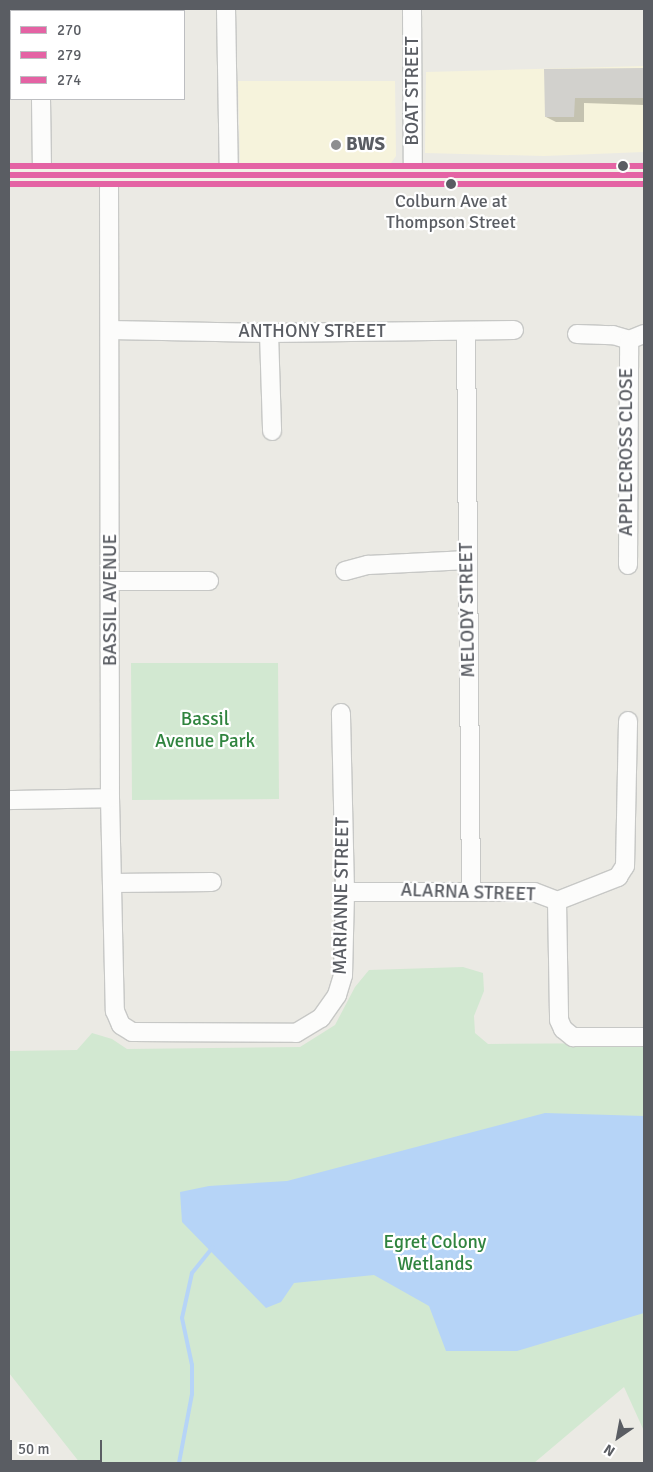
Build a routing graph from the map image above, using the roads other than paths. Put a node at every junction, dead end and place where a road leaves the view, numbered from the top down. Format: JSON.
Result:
{"nodes":[{"id":1,"x":226,"y":9,"type":"edge"},
{"id":2,"x":412,"y":9,"type":"edge"},
{"id":3,"x":41,"y":100,"type":"edge"},
{"id":4,"x":413,"y":174,"type":"junction"},
{"id":5,"x":9,"y":175,"type":"edge"},
{"id":6,"x":42,"y":175,"type":"junction"},
{"id":7,"x":109,"y":175,"type":"junction"},
{"id":8,"x":230,"y":175,"type":"junction"},
{"id":9,"x":644,"y":175,"type":"edge"},
{"id":10,"x":110,"y":330,"type":"junction"},
{"id":11,"x":514,"y":330,"type":"dead end"},
{"id":12,"x":466,"y":331,"type":"junction"},
{"id":13,"x":269,"y":333,"type":"junction"},
{"id":14,"x":577,"y":334,"type":"dead end"},
{"id":15,"x":636,"y":337,"type":"edge"},
{"id":16,"x":272,"y":431,"type":"dead end"},
{"id":17,"x":468,"y":560,"type":"junction"},
{"id":18,"x":628,"y":565,"type":"dead end"},
{"id":19,"x":345,"y":571,"type":"dead end"},
{"id":20,"x":111,"y":581,"type":"junction"},
{"id":21,"x":209,"y":581,"type":"dead end"},
{"id":22,"x":341,"y":713,"type":"dead end"},
{"id":23,"x":628,"y":721,"type":"dead end"},
{"id":24,"x":110,"y":798,"type":"junction"},
{"id":25,"x":9,"y":800,"type":"edge"},
{"id":26,"x":212,"y":882,"type":"dead end"},
{"id":27,"x":112,"y":883,"type":"junction"},
{"id":28,"x":471,"y":890,"type":"junction"},
{"id":29,"x":345,"y":892,"type":"junction"},
{"id":30,"x":557,"y":901,"type":"junction"},
{"id":31,"x":121,"y":1025,"type":"joint"},
{"id":32,"x":644,"y":1037,"type":"edge"}],
"edges":[{"from":1,"to":8,"type":"street"},
{"from":2,"to":4,"type":"street","name":"BOAT STREET"},
{"from":3,"to":6,"type":"street"},
{"from":4,"to":8,"type":"main road"},
{"from":4,"to":9,"type":"main road"},
{"from":5,"to":6,"type":"main road"},
{"from":6,"to":7,"type":"main road"},
{"from":7,"to":8,"type":"main road"},
{"from":7,"to":10,"type":"street","name":"BASSIL AVENUE"},
{"from":10,"to":13,"type":"street","name":"ANTHONY STREET"},
{"from":10,"to":20,"type":"street","name":"BASSIL AVENUE"},
{"from":11,"to":12,"type":"street","name":"ANTHONY STREET"},
{"from":12,"to":13,"type":"street","name":"ANTHONY STREET"},
{"from":12,"to":17,"type":"street","name":"MELODY STREET"},
{"from":13,"to":16,"type":"street"},
{"from":14,"to":15,"type":"street"},
{"from":15,"to":18,"type":"street","name":"APPLECROSS CLOSE"},
{"from":17,"to":19,"type":"street"},
{"from":17,"to":28,"type":"street","name":"MELODY STREET"},
{"from":20,"to":21,"type":"street"},
{"from":20,"to":24,"type":"street","name":"BASSIL AVENUE"},
{"from":22,"to":29,"type":"street","name":"MARIANNE STREET"},
{"from":23,"to":30,"type":"street"},
{"from":24,"to":25,"type":"street"},
{"from":24,"to":27,"type":"street","name":"BASSIL AVENUE"},
{"from":26,"to":27,"type":"street"},
{"from":27,"to":31,"type":"street","name":"BASSIL AVENUE"},
{"from":28,"to":29,"type":"street","name":"ALARNA STREET"},
{"from":28,"to":30,"type":"street","name":"ALARNA STREET"},
{"from":29,"to":31,"type":"street","name":"MARIANNE STREET"},
{"from":30,"to":32,"type":"street","name":"ALARNA STREET"}]}
